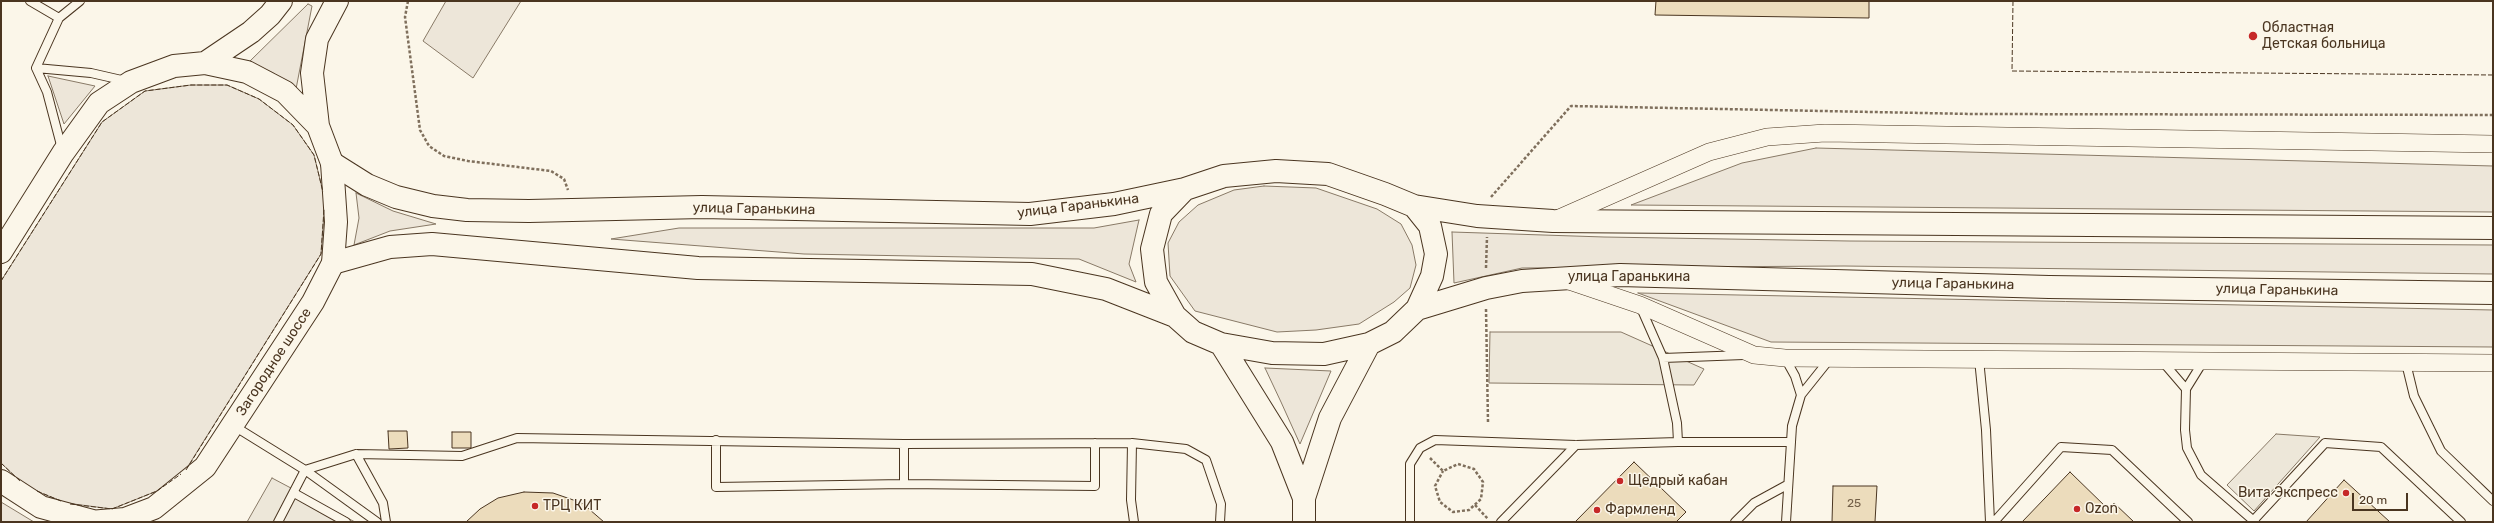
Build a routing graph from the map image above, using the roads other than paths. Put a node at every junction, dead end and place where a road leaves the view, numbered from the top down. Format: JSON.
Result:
{"nodes":[{"id":1,"x":30,"y":1,"type":"edge"},
{"id":2,"x":80,"y":1,"type":"edge"},
{"id":3,"x":281,"y":1,"type":"edge"},
{"id":4,"x":336,"y":1,"type":"edge"},
{"id":5,"x":59,"y":18,"type":"junction"},
{"id":6,"x":205,"y":63,"type":"junction"},
{"id":7,"x":36,"y":68,"type":"junction"},
{"id":8,"x":131,"y":82,"type":"junction"},
{"id":9,"x":318,"y":126,"type":"junction"},
{"id":10,"x":2493,"y":144,"type":"edge"},
{"id":11,"x":63,"y":153,"type":"junction"},
{"id":12,"x":332,"y":163,"type":"junction"},
{"id":13,"x":1185,"y":190,"type":"junction"},
{"id":14,"x":1414,"y":206,"type":"junction"},
{"id":15,"x":1554,"y":221,"type":"junction"},
{"id":16,"x":2493,"y":228,"type":"edge"},
{"id":17,"x":1,"y":252,"type":"edge"},
{"id":18,"x":333,"y":263,"type":"junction"},
{"id":19,"x":1558,"y":278,"type":"junction"},
{"id":20,"x":2493,"y":293,"type":"edge"},
{"id":21,"x":1640,"y":305,"type":"junction"},
{"id":22,"x":1417,"y":309,"type":"junction"},
{"id":23,"x":1175,"y":316,"type":"junction"},
{"id":24,"x":1221,"y":344,"type":"junction"},
{"id":25,"x":1369,"y":344,"type":"junction"},
{"id":26,"x":1754,"y":355,"type":"junction"},
{"id":27,"x":1663,"y":358,"type":"junction"},
{"id":28,"x":1784,"y":358,"type":"junction"},
{"id":29,"x":1979,"y":359,"type":"junction"},
{"id":30,"x":1829,"y":360,"type":"junction"},
{"id":31,"x":2161,"y":360,"type":"junction"},
{"id":32,"x":2204,"y":360,"type":"junction"},
{"id":33,"x":2406,"y":363,"type":"junction"},
{"id":34,"x":2493,"y":363,"type":"edge"},
{"id":35,"x":2186,"y":389,"type":"junction"},
{"id":36,"x":1801,"y":395,"type":"junction"},
{"id":37,"x":234,"y":425,"type":"junction"},
{"id":38,"x":716,"y":440,"type":"junction"},
{"id":39,"x":1678,"y":442,"type":"junction"},
{"id":40,"x":1790,"y":442,"type":"junction"},
{"id":41,"x":1095,"y":443,"type":"junction"},
{"id":42,"x":1132,"y":443,"type":"junction"},
{"id":43,"x":904,"y":444,"type":"junction"},
{"id":44,"x":1576,"y":445,"type":"junction"},
{"id":45,"x":356,"y":454,"type":"junction"},
{"id":46,"x":304,"y":470,"type":"junction"},
{"id":47,"x":1,"y":481,"type":"edge"},
{"id":48,"x":904,"y":484,"type":"junction"},
{"id":49,"x":1787,"y":485,"type":"junction"},
{"id":50,"x":294,"y":493,"type":"junction"},
{"id":51,"x":1304,"y":498,"type":"junction"},
{"id":52,"x":2493,"y":501,"type":"edge"},
{"id":53,"x":91,"y":521,"type":"edge"},
{"id":54,"x":2253,"y":521,"type":"edge"},
{"id":55,"x":278,"y":522,"type":"edge"},
{"id":56,"x":346,"y":522,"type":"edge"},
{"id":57,"x":376,"y":522,"type":"edge"},
{"id":58,"x":386,"y":522,"type":"edge"},
{"id":59,"x":1134,"y":522,"type":"edge"},
{"id":60,"x":1220,"y":522,"type":"edge"},
{"id":61,"x":1304,"y":522,"type":"edge"},
{"id":62,"x":1410,"y":522,"type":"edge"},
{"id":63,"x":1501,"y":522,"type":"edge"},
{"id":64,"x":1735,"y":522,"type":"edge"},
{"id":65,"x":1786,"y":522,"type":"edge"},
{"id":66,"x":1990,"y":522,"type":"edge"},
{"id":67,"x":1994,"y":522,"type":"edge"},
{"id":68,"x":2188,"y":522,"type":"edge"},
{"id":69,"x":2461,"y":522,"type":"edge"}],
"edges":[{"from":1,"to":5,"type":"lane"},
{"from":2,"to":5,"type":"lane"},
{"from":3,"to":6,"type":"main road","name":"Загородное шоссе"},
{"from":4,"to":9,"type":"main road","name":"Загородное шоссе"},
{"from":5,"to":7,"type":"lane"},
{"from":6,"to":8,"type":"main road","name":"Загородное шоссе"},
{"from":6,"to":9,"type":"main road","name":"Загородное шоссе"},
{"from":7,"to":8,"type":"lane"},
{"from":7,"to":11,"type":"lane"},
{"from":8,"to":11,"type":"main road","name":"Загородное шоссе"},
{"from":9,"to":12,"type":"main road","name":"Загородное шоссе"},
{"from":10,"to":15,"type":"street"},
{"from":11,"to":17,"type":"main road","name":"Загородное шоссе"},
{"from":12,"to":13,"type":"main road","name":"улица Гаранькина"},
{"from":12,"to":18,"type":"main road","name":"Загородное шоссе"},
{"from":13,"to":14,"type":"main road","name":"улица Гаранькина"},
{"from":13,"to":23,"type":"main road"},
{"from":14,"to":15,"type":"main road"},
{"from":14,"to":22,"type":"main road"},
{"from":15,"to":16,"type":"main road"},
{"from":18,"to":23,"type":"main road"},
{"from":18,"to":37,"type":"main road","name":"Загородное шоссе"},
{"from":19,"to":20,"type":"main road","name":"улица Гаранькина"},
{"from":19,"to":21,"type":"street"},
{"from":19,"to":22,"type":"main road","name":"улица Гаранькина"},
{"from":21,"to":26,"type":"street"},
{"from":21,"to":27,"type":"lane"},
{"from":22,"to":25,"type":"main road"},
{"from":23,"to":24,"type":"main road"},
{"from":24,"to":25,"type":"main road"},
{"from":24,"to":51,"type":"main road"},
{"from":25,"to":51,"type":"main road"},
{"from":26,"to":27,"type":"lane"},
{"from":26,"to":28,"type":"street"},
{"from":27,"to":39,"type":"lane"},
{"from":28,"to":30,"type":"street"},
{"from":28,"to":36,"type":"lane"},
{"from":29,"to":30,"type":"street"},
{"from":29,"to":31,"type":"street"},
{"from":29,"to":66,"type":"lane"},
{"from":30,"to":36,"type":"lane"},
{"from":31,"to":32,"type":"street"},
{"from":31,"to":35,"type":"lane"},
{"from":32,"to":33,"type":"street"},
{"from":32,"to":35,"type":"lane"},
{"from":33,"to":34,"type":"street"},
{"from":33,"to":52,"type":"lane"},
{"from":35,"to":54,"type":"lane"},
{"from":36,"to":40,"type":"lane"},
{"from":37,"to":46,"type":"lane"},
{"from":37,"to":53,"type":"main road","name":"Загородное шоссе"},
{"from":38,"to":43,"type":"lane"},
{"from":38,"to":45,"type":"lane"},
{"from":38,"to":48,"type":"lane"},
{"from":39,"to":40,"type":"lane"},
{"from":39,"to":44,"type":"lane"},
{"from":40,"to":49,"type":"lane"},
{"from":41,"to":42,"type":"lane"},
{"from":41,"to":43,"type":"lane"},
{"from":41,"to":48,"type":"lane"},
{"from":42,"to":59,"type":"lane"},
{"from":42,"to":60,"type":"lane"},
{"from":43,"to":48,"type":"lane"},
{"from":44,"to":62,"type":"lane"},
{"from":44,"to":63,"type":"lane"},
{"from":45,"to":46,"type":"lane"},
{"from":45,"to":58,"type":"lane"},
{"from":46,"to":50,"type":"lane"},
{"from":46,"to":57,"type":"lane"},
{"from":47,"to":53,"type":"main road","name":"Загородное шоссе"},
{"from":49,"to":64,"type":"lane"},
{"from":49,"to":65,"type":"lane"},
{"from":50,"to":55,"type":"lane"},
{"from":50,"to":56,"type":"lane"},
{"from":51,"to":61,"type":"main road"},
{"from":54,"to":69,"type":"lane"},
{"from":67,"to":68,"type":"lane"}]}
